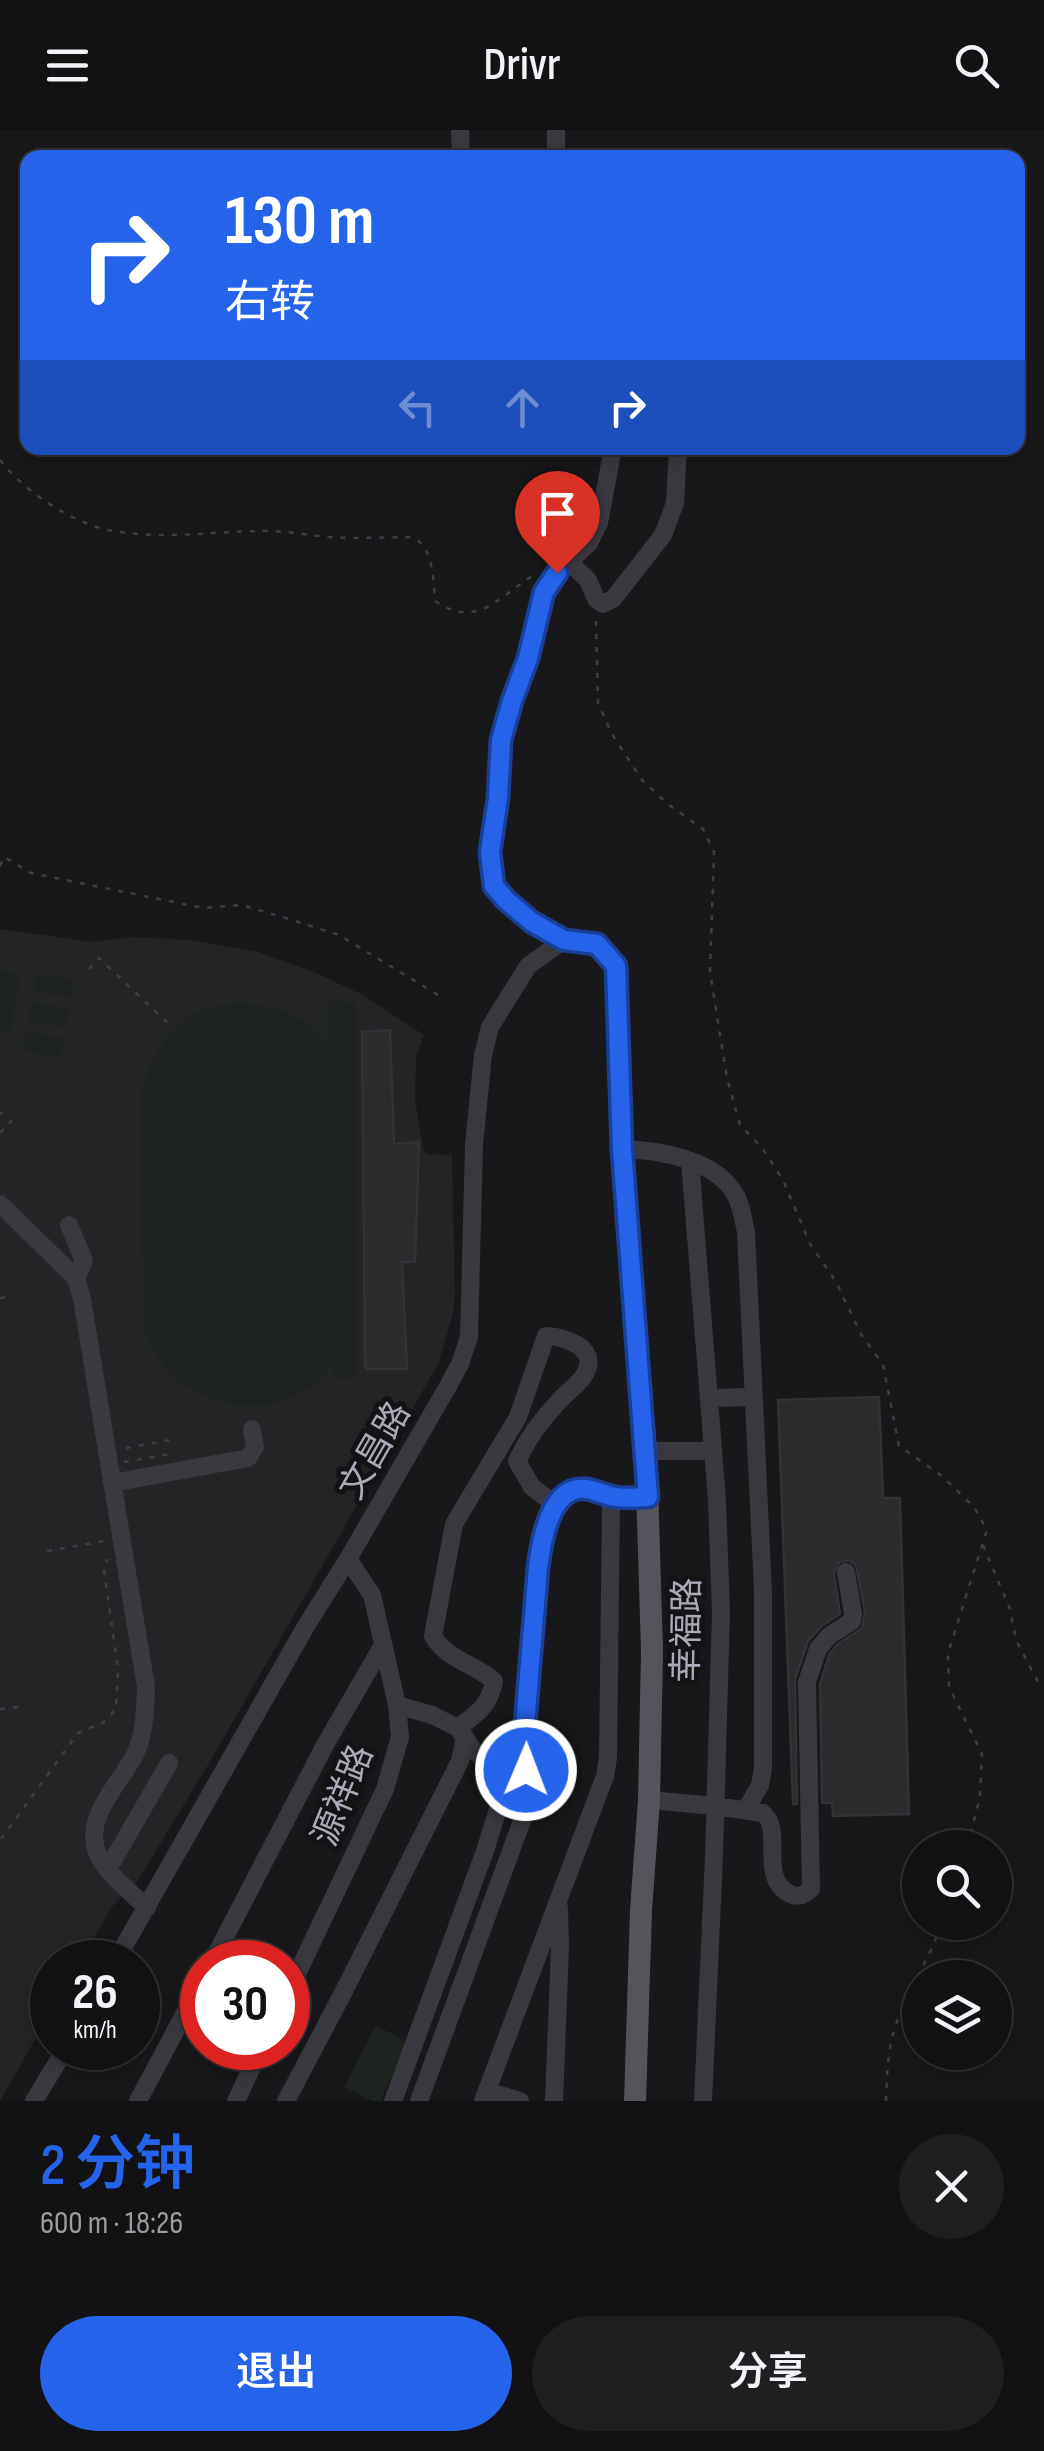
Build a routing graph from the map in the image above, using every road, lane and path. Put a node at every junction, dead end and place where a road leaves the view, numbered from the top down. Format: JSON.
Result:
{"nodes":[{"id":1,"x":612,"y":455,"type":"edge"},
{"id":2,"x":678,"y":455,"type":"edge"},
{"id":3,"x":0,"y":460,"type":"edge"},
{"id":4,"x":569,"y":562,"type":"junction"},
{"id":5,"x":553,"y":579,"type":"junction"},
{"id":6,"x":596,"y":599,"type":"junction"},
{"id":7,"x":0,"y":866,"type":"edge"},
{"id":8,"x":564,"y":940,"type":"junction"},
{"id":9,"x":89,"y":969,"type":"dead end"},
{"id":10,"x":438,"y":994,"type":"dead end"},
{"id":11,"x":172,"y":1027,"type":"dead end"},
{"id":12,"x":12,"y":1120,"type":"dead end"},
{"id":13,"x":0,"y":1133,"type":"edge"},
{"id":14,"x":622,"y":1149,"type":"junction"},
{"id":15,"x":690,"y":1161,"type":"junction"},
{"id":16,"x":0,"y":1204,"type":"edge"},
{"id":17,"x":69,"y":1225,"type":"dead end"},
{"id":18,"x":76,"y":1278,"type":"junction"},
{"id":19,"x":14,"y":1296,"type":"dead end"},
{"id":20,"x":0,"y":1298,"type":"edge"},
{"id":21,"x":753,"y":1396,"type":"junction"},
{"id":22,"x":709,"y":1398,"type":"junction"},
{"id":23,"x":252,"y":1429,"type":"dead end"},
{"id":24,"x":170,"y":1440,"type":"dead end"},
{"id":25,"x":120,"y":1449,"type":"dead end"},
{"id":26,"x":646,"y":1451,"type":"junction"},
{"id":27,"x":713,"y":1451,"type":"junction"},
{"id":28,"x":173,"y":1454,"type":"dead end"},
{"id":29,"x":122,"y":1462,"type":"dead end"},
{"id":30,"x":112,"y":1483,"type":"junction"},
{"id":31,"x":648,"y":1497,"type":"junction"},
{"id":32,"x":617,"y":1498,"type":"junction"},
{"id":33,"x":557,"y":1506,"type":"junction"},
{"id":34,"x":112,"y":1540,"type":"dead end"},
{"id":35,"x":983,"y":1544,"type":"junction"},
{"id":36,"x":48,"y":1550,"type":"dead end"},
{"id":37,"x":110,"y":1554,"type":"dead end"},
{"id":38,"x":348,"y":1559,"type":"junction"},
{"id":39,"x":846,"y":1572,"type":"dead end"},
{"id":40,"x":383,"y":1645,"type":"junction"},
{"id":41,"x":1044,"y":1685,"type":"edge"},
{"id":42,"x":398,"y":1705,"type":"junction"},
{"id":43,"x":19,"y":1707,"type":"dead end"},
{"id":44,"x":0,"y":1709,"type":"edge"},
{"id":45,"x":462,"y":1732,"type":"junction"},
{"id":46,"x":170,"y":1763,"type":"dead end"},
{"id":47,"x":649,"y":1800,"type":"junction"},
{"id":48,"x":715,"y":1806,"type":"junction"},
{"id":49,"x":746,"y":1810,"type":"junction"},
{"id":50,"x":971,"y":1830,"type":"edge"},
{"id":51,"x":1,"y":1839,"type":"edge"},
{"id":52,"x":108,"y":1869,"type":"junction"},
{"id":53,"x":559,"y":1896,"type":"junction"},
{"id":54,"x":147,"y":1908,"type":"junction"},
{"id":55,"x":129,"y":1940,"type":"edge"},
{"id":56,"x":223,"y":1940,"type":"edge"},
{"id":57,"x":936,"y":1940,"type":"edge"},
{"id":58,"x":310,"y":1947,"type":"edge"},
{"id":59,"x":180,"y":2022,"type":"edge"},
{"id":60,"x":53,"y":2070,"type":"edge"},
{"id":61,"x":251,"y":2070,"type":"edge"},
{"id":62,"x":485,"y":2096,"type":"edge"},
{"id":63,"x":34,"y":2101,"type":"edge"},
{"id":64,"x":138,"y":2101,"type":"edge"},
{"id":65,"x":236,"y":2101,"type":"edge"},
{"id":66,"x":286,"y":2101,"type":"edge"},
{"id":67,"x":393,"y":2101,"type":"edge"},
{"id":68,"x":419,"y":2101,"type":"edge"},
{"id":69,"x":520,"y":2101,"type":"edge"},
{"id":70,"x":554,"y":2101,"type":"edge"},
{"id":71,"x":634,"y":2101,"type":"edge"},
{"id":72,"x":703,"y":2101,"type":"edge"},
{"id":73,"x":886,"y":2101,"type":"edge"}],
"edges":[{"from":1,"to":4,"type":"street"},
{"from":2,"to":6,"type":"street"},
{"from":3,"to":5,"type":"path"},
{"from":4,"to":5,"type":"street"},
{"from":4,"to":6,"type":"street"},
{"from":5,"to":8,"type":"street"},
{"from":6,"to":35,"type":"path"},
{"from":7,"to":10,"type":"path"},
{"from":8,"to":14,"type":"main road"},
{"from":8,"to":38,"type":"street","name":"文昌路"},
{"from":9,"to":11,"type":"path"},
{"from":12,"to":13,"type":"path"},
{"from":14,"to":15,"type":"street"},
{"from":14,"to":26,"type":"main road"},
{"from":15,"to":21,"type":"street"},
{"from":15,"to":22,"type":"street","name":"幸福路"},
{"from":16,"to":18,"type":"street"},
{"from":17,"to":18,"type":"street"},
{"from":18,"to":30,"type":"street"},
{"from":19,"to":20,"type":"path"},
{"from":21,"to":22,"type":"street"},
{"from":21,"to":49,"type":"street"},
{"from":22,"to":27,"type":"street","name":"幸福路"},
{"from":23,"to":30,"type":"street"},
{"from":24,"to":25,"type":"path"},
{"from":26,"to":27,"type":"street"},
{"from":26,"to":31,"type":"main road"},
{"from":27,"to":48,"type":"street","name":"幸福路"},
{"from":28,"to":29,"type":"path"},
{"from":30,"to":52,"type":"street"},
{"from":31,"to":32,"type":"street"},
{"from":31,"to":47,"type":"main road"},
{"from":32,"to":33,"type":"street"},
{"from":32,"to":53,"type":"street"},
{"from":33,"to":45,"type":"street"},
{"from":33,"to":68,"type":"street"},
{"from":34,"to":36,"type":"path"},
{"from":35,"to":41,"type":"path"},
{"from":35,"to":50,"type":"path"},
{"from":37,"to":51,"type":"path"},
{"from":38,"to":40,"type":"street","name":"源祥路"},
{"from":38,"to":54,"type":"street","name":"文昌路"},
{"from":39,"to":49,"type":"street"},
{"from":40,"to":42,"type":"street","name":"源祥路"},
{"from":40,"to":56,"type":"street"},
{"from":42,"to":45,"type":"street"},
{"from":42,"to":58,"type":"street","name":"源祥路"},
{"from":43,"to":44,"type":"path"},
{"from":45,"to":66,"type":"street"},
{"from":45,"to":67,"type":"street"},
{"from":46,"to":52,"type":"street"},
{"from":47,"to":48,"type":"street"},
{"from":47,"to":71,"type":"main road"},
{"from":48,"to":49,"type":"street"},
{"from":48,"to":72,"type":"street","name":"幸福路"},
{"from":52,"to":54,"type":"street"},
{"from":53,"to":62,"type":"street"},
{"from":53,"to":70,"type":"street"},
{"from":54,"to":55,"type":"street","name":"文昌路"},
{"from":57,"to":73,"type":"path"},
{"from":59,"to":64,"type":"street"},
{"from":60,"to":63,"type":"street"},
{"from":61,"to":65,"type":"street"},
{"from":62,"to":69,"type":"street"}]}
